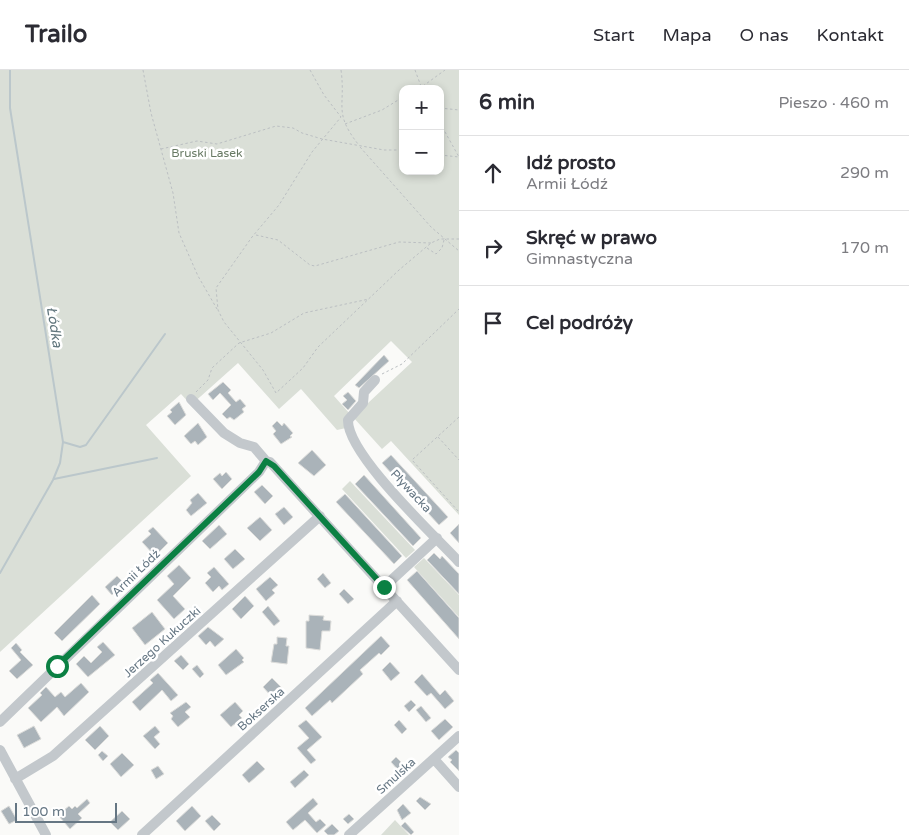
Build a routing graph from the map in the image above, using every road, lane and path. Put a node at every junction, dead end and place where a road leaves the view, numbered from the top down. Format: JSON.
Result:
{"nodes":[{"id":1,"x":143,"y":70,"type":"edge"},
{"id":2,"x":310,"y":70,"type":"edge"},
{"id":3,"x":341,"y":70,"type":"edge"},
{"id":4,"x":415,"y":70,"type":"edge"},
{"id":5,"x":445,"y":70,"type":"edge"},
{"id":6,"x":421,"y":85,"type":"edge"},
{"id":7,"x":426,"y":85,"type":"edge"},
{"id":8,"x":399,"y":100,"type":"edge"},
{"id":9,"x":444,"y":108,"type":"edge"},
{"id":10,"x":459,"y":110,"type":"edge"},
{"id":11,"x":341,"y":117,"type":"junction"},
{"id":12,"x":344,"y":125,"type":"junction"},
{"id":13,"x":444,"y":130,"type":"edge"},
{"id":14,"x":322,"y":139,"type":"junction"},
{"id":15,"x":359,"y":146,"type":"junction"},
{"id":16,"x":161,"y":150,"type":"junction"},
{"id":17,"x":399,"y":150,"type":"edge"},
{"id":18,"x":444,"y":155,"type":"edge"},
{"id":19,"x":459,"y":157,"type":"edge"},
{"id":20,"x":255,"y":234,"type":"junction"},
{"id":21,"x":459,"y":239,"type":"edge"},
{"id":22,"x":444,"y":240,"type":"junction"},
{"id":23,"x":431,"y":243,"type":"junction"},
{"id":24,"x":426,"y":247,"type":"junction"},
{"id":25,"x":459,"y":251,"type":"edge"},
{"id":26,"x":371,"y":299,"type":"junction"},
{"id":27,"x":459,"y":309,"type":"edge"},
{"id":28,"x":218,"y":310,"type":"junction"},
{"id":29,"x":239,"y":343,"type":"junction"},
{"id":30,"x":375,"y":380,"type":"joint"},
{"id":31,"x":191,"y":399,"type":"joint"},
{"id":32,"x":459,"y":417,"type":"edge"},
{"id":33,"x":437,"y":436,"type":"junction"},
{"id":34,"x":459,"y":460,"type":"edge"},
{"id":35,"x":266,"y":461,"type":"junction"},
{"id":36,"x":459,"y":512,"type":"edge"},
{"id":37,"x":320,"y":516,"type":"junction"},
{"id":38,"x":437,"y":538,"type":"junction"},
{"id":39,"x":459,"y":562,"type":"edge"},
{"id":40,"x":384,"y":587,"type":"junction"},
{"id":41,"x":397,"y":600,"type":"junction"},
{"id":42,"x":459,"y":670,"type":"edge"},
{"id":43,"x":0,"y":722,"type":"edge"},
{"id":44,"x":459,"y":736,"type":"edge"},
{"id":45,"x":0,"y":750,"type":"edge"},
{"id":46,"x":434,"y":759,"type":"junction"},
{"id":47,"x":15,"y":780,"type":"junction"},
{"id":48,"x":459,"y":786,"type":"edge"},
{"id":49,"x":46,"y":835,"type":"edge"},
{"id":50,"x":142,"y":835,"type":"edge"},
{"id":51,"x":349,"y":835,"type":"edge"}],
"edges":[{"from":1,"to":16,"type":"path"},
{"from":2,"to":11,"type":"path"},
{"from":3,"to":11,"type":"path"},
{"from":4,"to":6,"type":"path"},
{"from":5,"to":7,"type":"path"},
{"from":8,"to":12,"type":"path"},
{"from":9,"to":10,"type":"path"},
{"from":11,"to":12,"type":"path"},
{"from":11,"to":14,"type":"path"},
{"from":12,"to":15,"type":"path"},
{"from":13,"to":19,"type":"path"},
{"from":14,"to":15,"type":"path"},
{"from":14,"to":16,"type":"path"},
{"from":14,"to":20,"type":"path"},
{"from":15,"to":17,"type":"path"},
{"from":15,"to":22,"type":"path"},
{"from":16,"to":28,"type":"path"},
{"from":18,"to":19,"type":"path"},
{"from":20,"to":23,"type":"path"},
{"from":20,"to":28,"type":"path"},
{"from":21,"to":22,"type":"path"},
{"from":22,"to":23,"type":"path"},
{"from":22,"to":24,"type":"path"},
{"from":22,"to":25,"type":"path"},
{"from":23,"to":24,"type":"path"},
{"from":24,"to":26,"type":"path"},
{"from":26,"to":29,"type":"path"},
{"from":26,"to":29,"type":"path"},
{"from":27,"to":30,"type":"path"},
{"from":28,"to":29,"type":"path"},
{"from":29,"to":31,"type":"path"},
{"from":30,"to":38,"type":"street","name":"Pływacka"},
{"from":31,"to":35,"type":"street"},
{"from":32,"to":33,"type":"path"},
{"from":33,"to":34,"type":"path"},
{"from":33,"to":36,"type":"path"},
{"from":35,"to":37,"type":"street"},
{"from":35,"to":43,"type":"street","name":"Armii Łódź"},
{"from":37,"to":40,"type":"street"},
{"from":37,"to":47,"type":"street","name":"Jerzego Kukuczki"},
{"from":38,"to":39,"type":"street","name":"Pływacka"},
{"from":38,"to":40,"type":"street"},
{"from":40,"to":41,"type":"street"},
{"from":41,"to":42,"type":"street"},
{"from":41,"to":50,"type":"street","name":"Bokserska"},
{"from":44,"to":46,"type":"street","name":"Smulska"},
{"from":45,"to":47,"type":"street"},
{"from":46,"to":48,"type":"street"},
{"from":46,"to":51,"type":"street","name":"Smulska"},
{"from":47,"to":49,"type":"street"}]}
